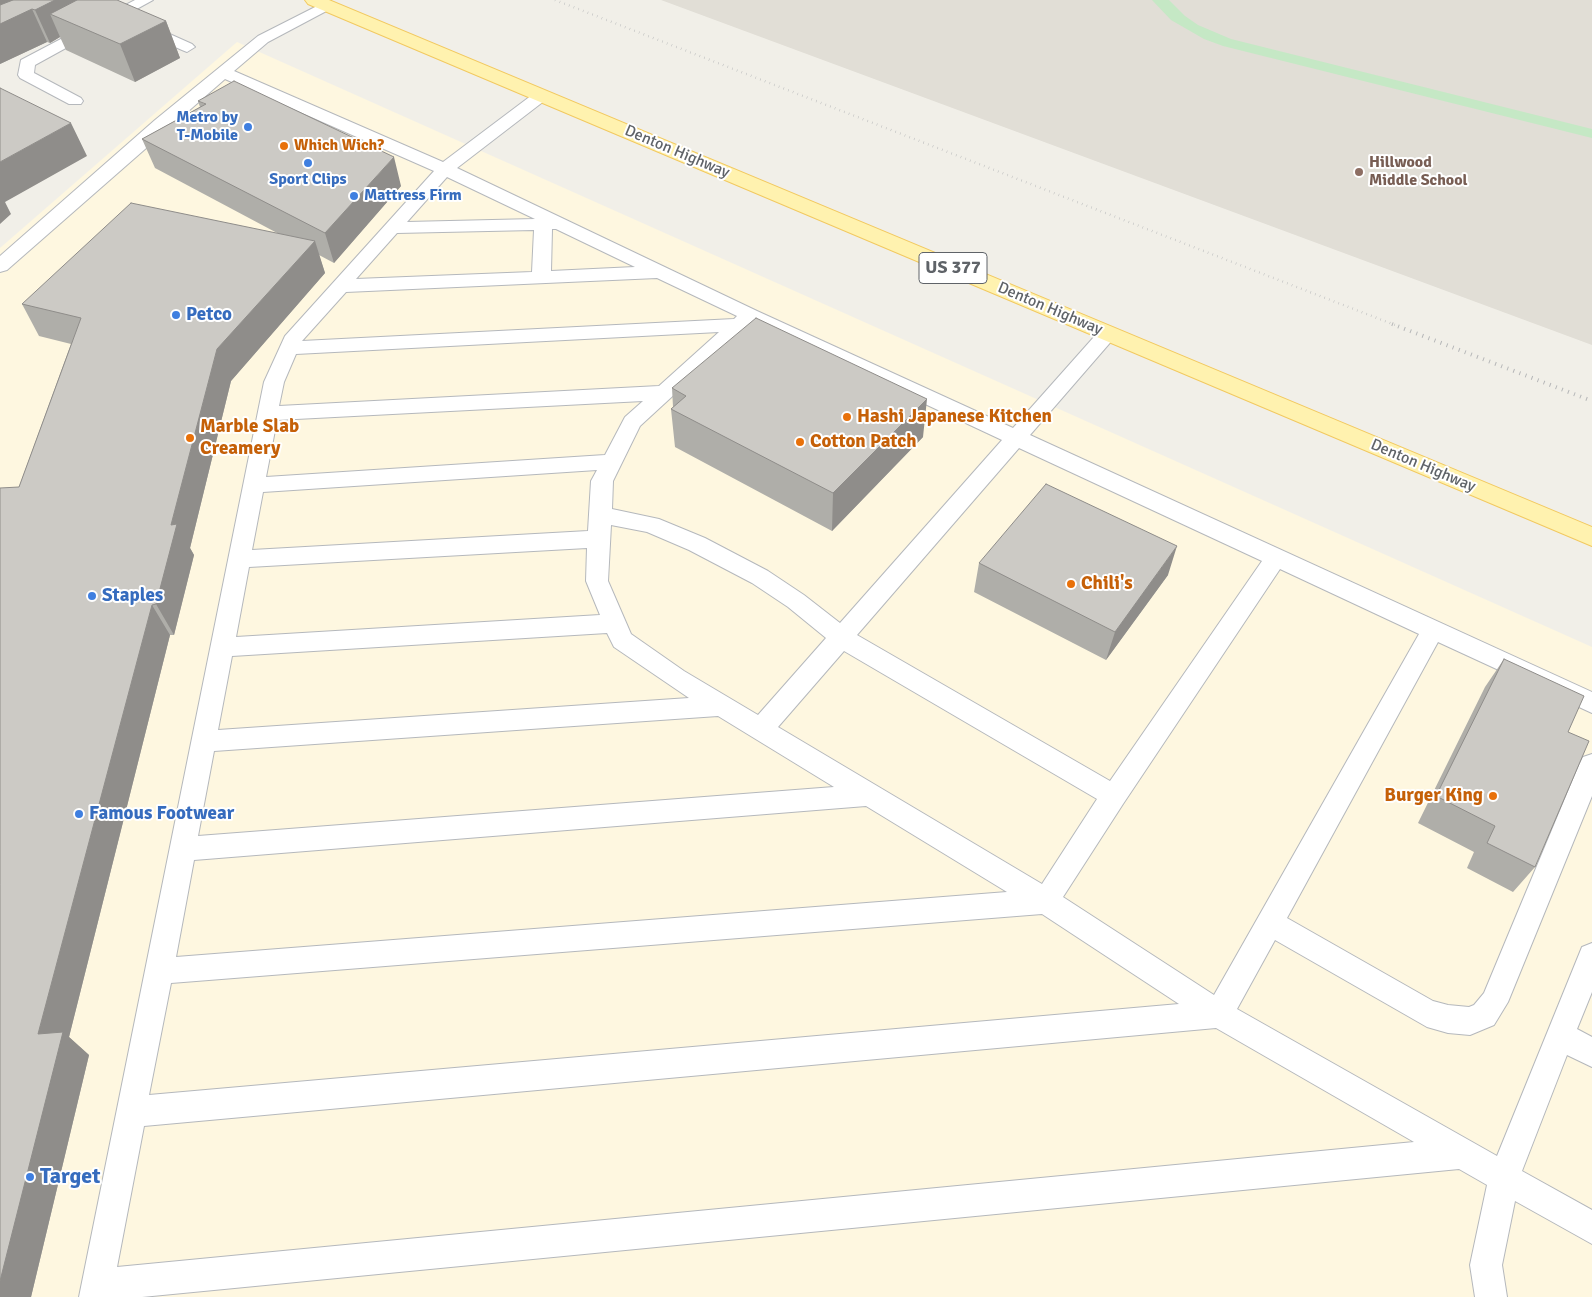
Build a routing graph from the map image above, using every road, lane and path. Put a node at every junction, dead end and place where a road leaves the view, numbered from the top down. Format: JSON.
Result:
{"nodes":[{"id":1,"x":146,"y":0,"type":"edge"},
{"id":2,"x":321,"y":3,"type":"edge"},
{"id":3,"x":100,"y":7,"type":"edge"},
{"id":4,"x":116,"y":15,"type":"junction"},
{"id":5,"x":187,"y":48,"type":"dead end"},
{"id":6,"x":223,"y":72,"type":"junction"},
{"id":7,"x":542,"y":95,"type":"junction"},
{"id":8,"x":75,"y":100,"type":"dead end"},
{"id":9,"x":445,"y":169,"type":"junction"},
{"id":10,"x":552,"y":225,"type":"junction"},
{"id":11,"x":393,"y":228,"type":"junction"},
{"id":12,"x":0,"y":266,"type":"edge"},
{"id":13,"x":658,"y":272,"type":"junction"},
{"id":14,"x":541,"y":277,"type":"junction"},
{"id":15,"x":341,"y":286,"type":"junction"},
{"id":16,"x":744,"y":320,"type":"junction"},
{"id":17,"x":1108,"y":333,"type":"junction"},
{"id":18,"x":289,"y":348,"type":"junction"},
{"id":19,"x":664,"y":393,"type":"junction"},
{"id":20,"x":267,"y":414,"type":"junction"},
{"id":21,"x":1017,"y":438,"type":"junction"},
{"id":22,"x":612,"y":462,"type":"junction"},
{"id":23,"x":254,"y":485,"type":"junction"},
{"id":24,"x":599,"y":527,"type":"junction"},
{"id":25,"x":1592,"y":537,"type":"edge"},
{"id":26,"x":1276,"y":558,"type":"junction"},
{"id":27,"x":239,"y":559,"type":"junction"},
{"id":28,"x":615,"y":623,"type":"junction"},
{"id":29,"x":1433,"y":630,"type":"junction"},
{"id":30,"x":842,"y":638,"type":"junction"},
{"id":31,"x":222,"y":647,"type":"junction"},
{"id":32,"x":1592,"y":702,"type":"edge"},
{"id":33,"x":722,"y":706,"type":"junction"},
{"id":34,"x":760,"y":729,"type":"junction"},
{"id":35,"x":204,"y":741,"type":"junction"},
{"id":36,"x":1592,"y":765,"type":"edge"},
{"id":37,"x":870,"y":795,"type":"junction"},
{"id":38,"x":1114,"y":796,"type":"junction"},
{"id":39,"x":182,"y":849,"type":"junction"},
{"id":40,"x":1046,"y":901,"type":"junction"},
{"id":41,"x":1271,"y":923,"type":"junction"},
{"id":42,"x":1592,"y":956,"type":"edge"},
{"id":43,"x":159,"y":971,"type":"junction"},
{"id":44,"x":1219,"y":1014,"type":"junction"},
{"id":45,"x":1560,"y":1035,"type":"junction"},
{"id":46,"x":1592,"y":1053,"type":"edge"},
{"id":47,"x":131,"y":1112,"type":"junction"},
{"id":48,"x":1464,"y":1153,"type":"junction"},
{"id":49,"x":1504,"y":1176,"type":"junction"},
{"id":50,"x":1592,"y":1228,"type":"edge"},
{"id":51,"x":97,"y":1291,"type":"edge"},
{"id":52,"x":1491,"y":1297,"type":"edge"}],
"edges":[{"from":1,"to":4,"type":"lane"},
{"from":2,"to":6,"type":"lane"},
{"from":2,"to":7,"type":"main road","name":"Denton Highway","number":"US 377"},
{"from":3,"to":4,"type":"lane"},
{"from":4,"to":5,"type":"lane"},
{"from":4,"to":8,"type":"lane"},
{"from":6,"to":9,"type":"lane"},
{"from":6,"to":12,"type":"lane"},
{"from":7,"to":9,"type":"lane"},
{"from":7,"to":17,"type":"main road","name":"Denton Highway","number":"US 377"},
{"from":9,"to":10,"type":"lane"},
{"from":9,"to":11,"type":"lane"},
{"from":10,"to":11,"type":"lane"},
{"from":10,"to":13,"type":"lane"},
{"from":10,"to":14,"type":"lane"},
{"from":11,"to":15,"type":"lane"},
{"from":13,"to":14,"type":"lane"},
{"from":13,"to":16,"type":"lane"},
{"from":14,"to":15,"type":"lane"},
{"from":15,"to":18,"type":"lane"},
{"from":16,"to":18,"type":"lane"},
{"from":16,"to":19,"type":"lane"},
{"from":16,"to":21,"type":"lane"},
{"from":17,"to":21,"type":"lane"},
{"from":17,"to":25,"type":"main road","name":"Denton Highway","number":"US 377"},
{"from":18,"to":20,"type":"lane"},
{"from":19,"to":20,"type":"lane"},
{"from":19,"to":22,"type":"lane"},
{"from":20,"to":23,"type":"lane"},
{"from":21,"to":26,"type":"lane"},
{"from":21,"to":30,"type":"lane"},
{"from":22,"to":23,"type":"lane"},
{"from":22,"to":24,"type":"lane"},
{"from":23,"to":27,"type":"lane"},
{"from":24,"to":27,"type":"lane"},
{"from":24,"to":28,"type":"lane"},
{"from":24,"to":30,"type":"lane"},
{"from":26,"to":29,"type":"lane"},
{"from":26,"to":38,"type":"lane"},
{"from":27,"to":31,"type":"lane"},
{"from":28,"to":31,"type":"lane"},
{"from":28,"to":33,"type":"lane"},
{"from":29,"to":32,"type":"lane"},
{"from":29,"to":41,"type":"lane"},
{"from":30,"to":34,"type":"lane"},
{"from":30,"to":38,"type":"lane"},
{"from":31,"to":35,"type":"lane"},
{"from":33,"to":34,"type":"lane"},
{"from":33,"to":35,"type":"lane"},
{"from":34,"to":37,"type":"lane"},
{"from":35,"to":39,"type":"lane"},
{"from":36,"to":41,"type":"lane"},
{"from":37,"to":39,"type":"lane"},
{"from":37,"to":40,"type":"lane"},
{"from":38,"to":40,"type":"lane"},
{"from":39,"to":43,"type":"lane"},
{"from":40,"to":43,"type":"lane"},
{"from":40,"to":44,"type":"lane"},
{"from":41,"to":44,"type":"lane"},
{"from":42,"to":45,"type":"lane"},
{"from":43,"to":47,"type":"lane"},
{"from":44,"to":47,"type":"lane"},
{"from":44,"to":48,"type":"lane"},
{"from":45,"to":46,"type":"lane"},
{"from":45,"to":49,"type":"lane"},
{"from":47,"to":51,"type":"lane"},
{"from":48,"to":49,"type":"lane"},
{"from":48,"to":51,"type":"lane"},
{"from":49,"to":50,"type":"lane"},
{"from":49,"to":52,"type":"lane"}]}
